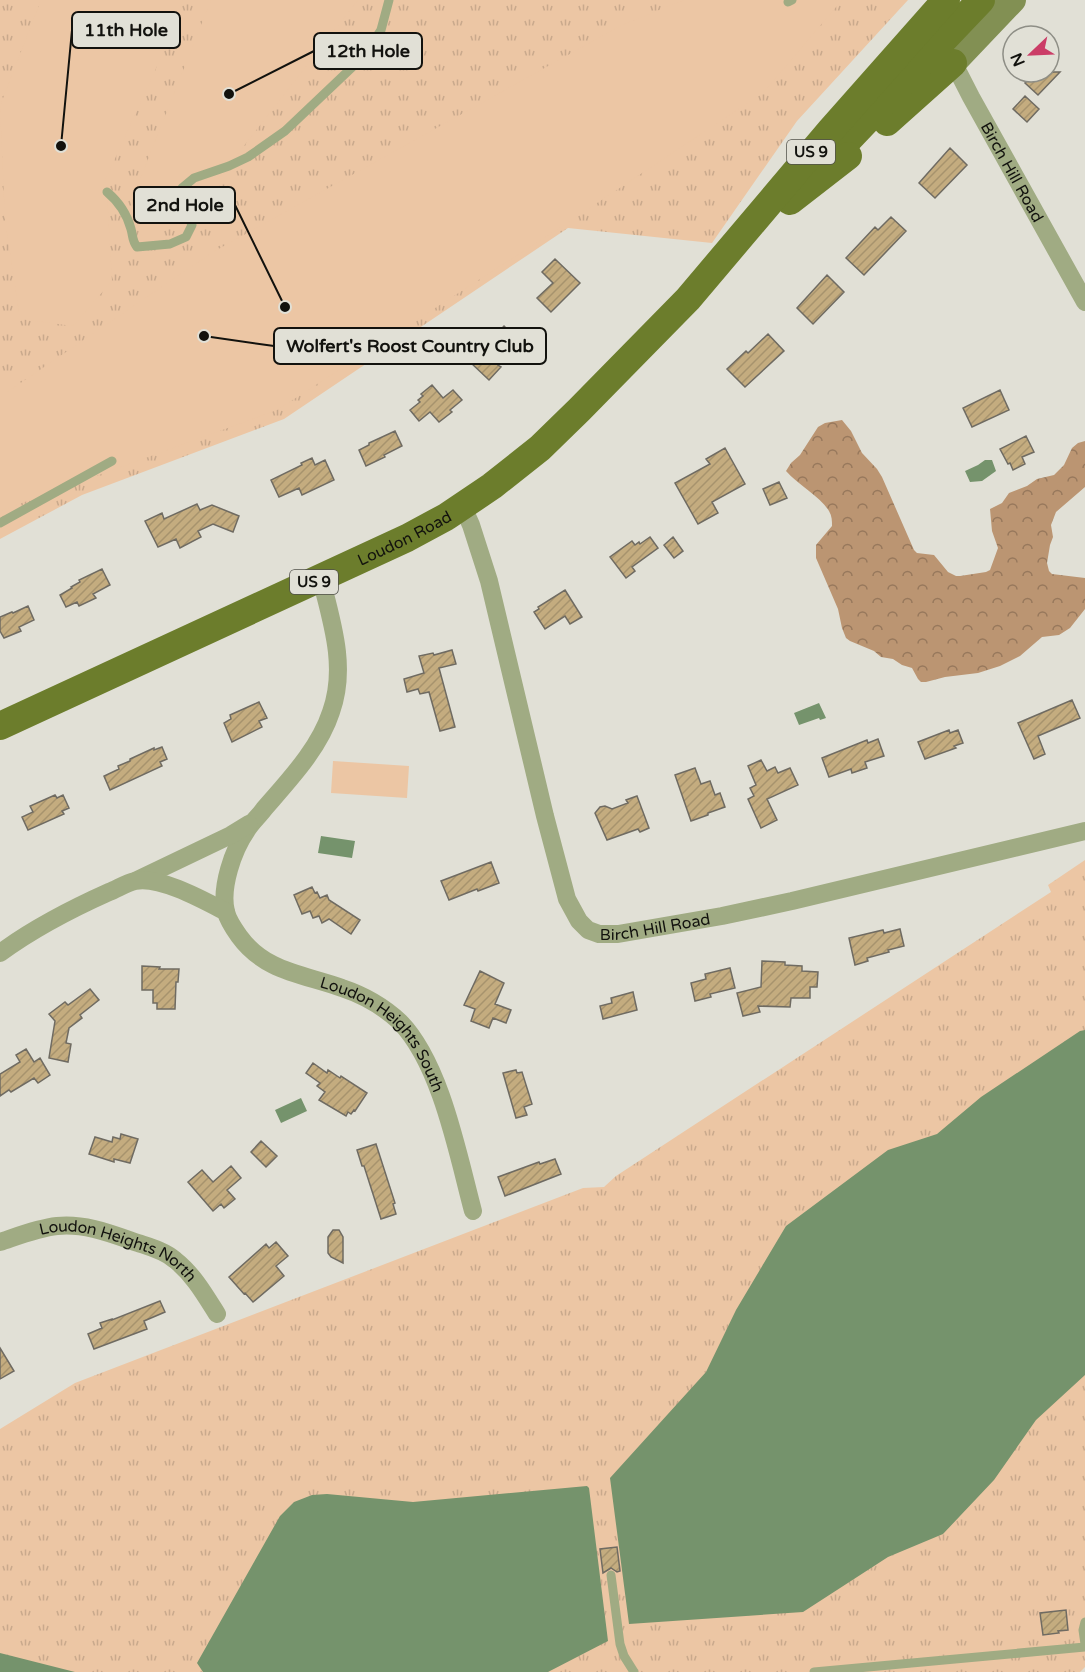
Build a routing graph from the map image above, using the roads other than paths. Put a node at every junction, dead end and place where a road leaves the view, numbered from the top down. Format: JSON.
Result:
{"nodes":[{"id":1,"x":389,"y":0,"type":"edge"},
{"id":2,"x":946,"y":0,"type":"edge"},
{"id":3,"x":956,"y":0,"type":"edge"},
{"id":4,"x":981,"y":0,"type":"edge"},
{"id":5,"x":1013,"y":0,"type":"edge"},
{"id":6,"x":948,"y":52,"type":"junction"},
{"id":7,"x":107,"y":192,"type":"dead end"},
{"id":8,"x":1080,"y":282,"type":"edge"},
{"id":9,"x":688,"y":299,"type":"junction"},
{"id":10,"x":1085,"y":302,"type":"edge"},
{"id":11,"x":112,"y":460,"type":"dead end"},
{"id":12,"x":463,"y":507,"type":"junction"},
{"id":13,"x":0,"y":524,"type":"edge"},
{"id":14,"x":321,"y":579,"type":"junction"},
{"id":15,"x":0,"y":726,"type":"edge"},
{"id":16,"x":253,"y":822,"type":"junction"},
{"id":17,"x":1085,"y":831,"type":"edge"},
{"id":18,"x":135,"y":881,"type":"junction"},
{"id":19,"x":226,"y":912,"type":"junction"},
{"id":20,"x":0,"y":953,"type":"edge"},
{"id":21,"x":473,"y":1211,"type":"dead end"},
{"id":22,"x":0,"y":1242,"type":"edge"},
{"id":23,"x":217,"y":1314,"type":"dead end"},
{"id":24,"x":611,"y":1575,"type":"dead end"},
{"id":25,"x":1085,"y":1622,"type":"edge"},
{"id":26,"x":1085,"y":1646,"type":"edge"},
{"id":27,"x":634,"y":1672,"type":"edge"},
{"id":28,"x":814,"y":1672,"type":"edge"}],
"edges":[{"from":1,"to":7,"type":"lane"},
{"from":2,"to":9,"type":"main road","number":"US 9"},
{"from":3,"to":6,"type":"main road"},
{"from":4,"to":6,"type":"main road","number":"US 9"},
{"from":5,"to":6,"type":"main road"},
{"from":6,"to":8,"type":"street","name":"Birch Hill Road"},
{"from":6,"to":9,"type":"main road","number":"US 9"},
{"from":8,"to":10,"type":"street","name":"Birch Hill Road"},
{"from":9,"to":12,"type":"main road","name":"Loudon Road","number":"US 9"},
{"from":11,"to":13,"type":"lane"},
{"from":12,"to":14,"type":"main road","name":"Loudon Road","number":"US 9"},
{"from":12,"to":17,"type":"street","name":"Birch Hill Road"},
{"from":14,"to":15,"type":"main road","name":"Loudon Road","number":"US 9"},
{"from":14,"to":16,"type":"street"},
{"from":16,"to":18,"type":"street"},
{"from":16,"to":19,"type":"street"},
{"from":18,"to":19,"type":"street"},
{"from":18,"to":20,"type":"street"},
{"from":19,"to":21,"type":"street","name":"Loudon Heights South"},
{"from":22,"to":23,"type":"street","name":"Loudon Heights North"},
{"from":24,"to":27,"type":"lane"},
{"from":25,"to":26,"type":"lane"},
{"from":26,"to":28,"type":"lane"}]}
